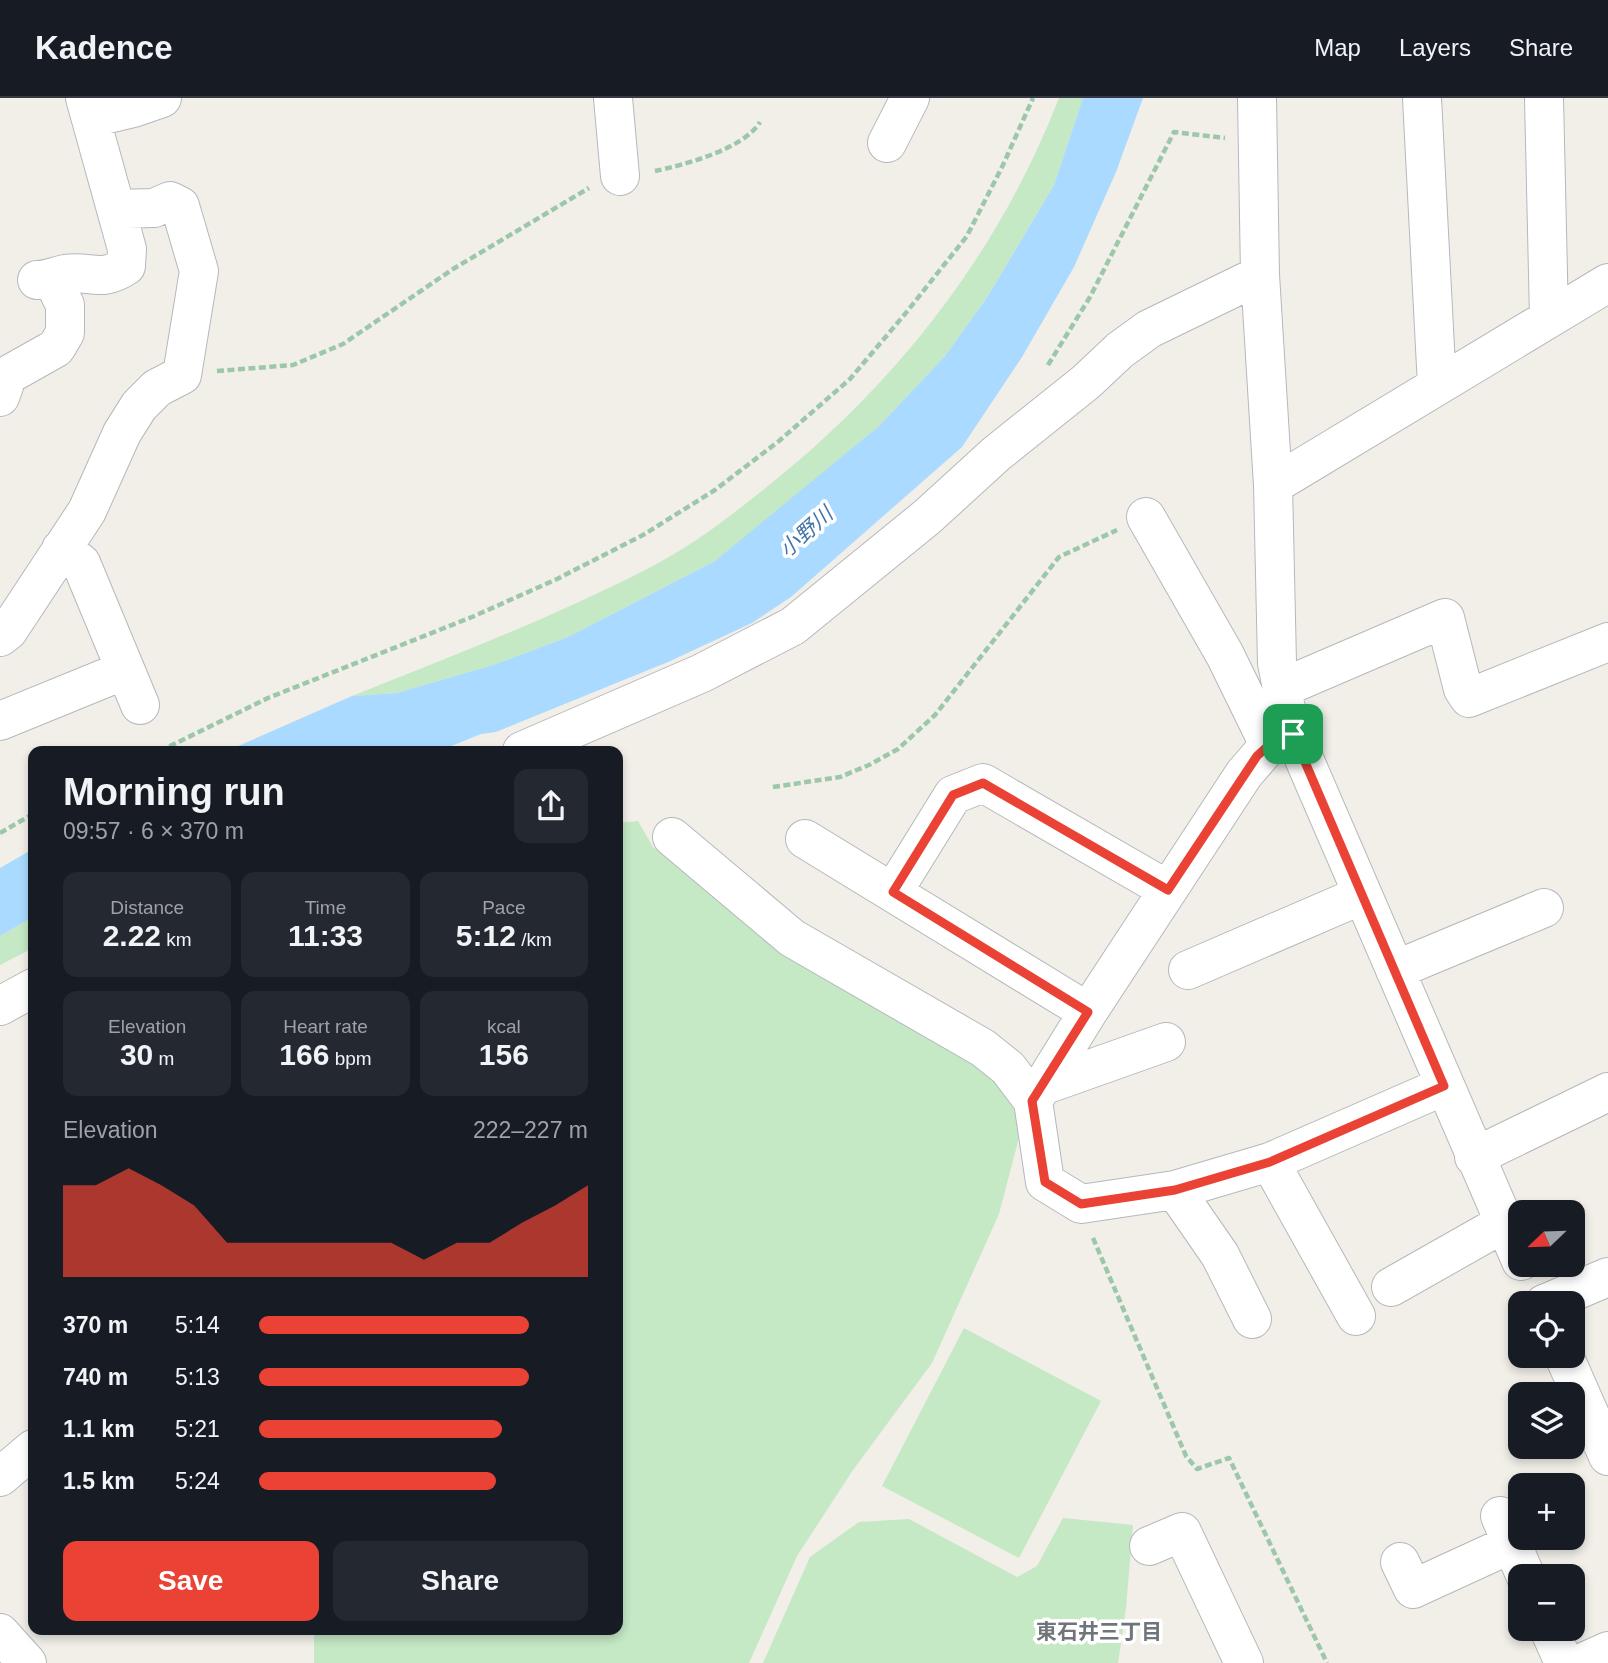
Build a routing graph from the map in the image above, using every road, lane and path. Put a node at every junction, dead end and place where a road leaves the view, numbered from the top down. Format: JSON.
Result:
{"nodes":[{"id":1,"x":162,"y":98,"type":"edge"},
{"id":2,"x":613,"y":98,"type":"edge"},
{"id":3,"x":910,"y":98,"type":"edge"},
{"id":4,"x":1033,"y":98,"type":"edge"},
{"id":5,"x":1257,"y":98,"type":"edge"},
{"id":6,"x":1422,"y":98,"type":"edge"},
{"id":7,"x":1544,"y":98,"type":"edge"},
{"id":8,"x":88,"y":108,"type":"edge"},
{"id":9,"x":760,"y":122,"type":"dead end"},
{"id":10,"x":1258,"y":141,"type":"junction"},
{"id":11,"x":887,"y":143,"type":"dead end"},
{"id":12,"x":620,"y":176,"type":"junction"},
{"id":13,"x":117,"y":209,"type":"junction"},
{"id":14,"x":1260,"y":275,"type":"junction"},
{"id":15,"x":1603,"y":298,"type":"edge"},
{"id":16,"x":1549,"y":318,"type":"junction"},
{"id":17,"x":1042,"y":373,"type":"dead end"},
{"id":18,"x":182,"y":375,"type":"junction"},
{"id":19,"x":3,"y":378,"type":"edge"},
{"id":20,"x":1437,"y":386,"type":"junction"},
{"id":21,"x":1273,"y":485,"type":"junction"},
{"id":22,"x":1146,"y":517,"type":"joint"},
{"id":23,"x":61,"y":549,"type":"junction"},
{"id":24,"x":0,"y":637,"type":"edge"},
{"id":25,"x":1608,"y":642,"type":"edge"},
{"id":26,"x":125,"y":670,"type":"junction"},
{"id":27,"x":1282,"y":688,"type":"junction"},
{"id":28,"x":140,"y":705,"type":"dead end"},
{"id":29,"x":0,"y":721,"type":"edge"},
{"id":30,"x":1281,"y":740,"type":"junction"},
{"id":31,"x":170,"y":746,"type":"edge"},
{"id":32,"x":534,"y":746,"type":"edge"},
{"id":33,"x":773,"y":787,"type":"dead end"},
{"id":34,"x":28,"y":817,"type":"edge"},
{"id":35,"x":0,"y":833,"type":"edge"},
{"id":36,"x":673,"y":837,"type":"dead end"},
{"id":37,"x":805,"y":839,"type":"dead end"},
{"id":38,"x":1168,"y":890,"type":"junction"},
{"id":39,"x":893,"y":892,"type":"junction"},
{"id":40,"x":1362,"y":895,"type":"junction"},
{"id":41,"x":1544,"y":908,"type":"dead end"},
{"id":42,"x":1188,"y":970,"type":"dead end"},
{"id":43,"x":1395,"y":970,"type":"junction"},
{"id":44,"x":28,"y":991,"type":"edge"},
{"id":45,"x":0,"y":1006,"type":"edge"},
{"id":46,"x":1088,"y":1012,"type":"junction"},
{"id":47,"x":1166,"y":1042,"type":"dead end"},
{"id":48,"x":1444,"y":1086,"type":"junction"},
{"id":49,"x":1608,"y":1092,"type":"edge"},
{"id":50,"x":1037,"y":1093,"type":"junction"},
{"id":51,"x":1474,"y":1157,"type":"junction"},
{"id":52,"x":1270,"y":1162,"type":"junction"},
{"id":53,"x":1175,"y":1190,"type":"junction"},
{"id":54,"x":1081,"y":1204,"type":"junction"},
{"id":55,"x":1504,"y":1223,"type":"junction"},
{"id":56,"x":1508,"y":1232,"type":"edge"},
{"id":57,"x":1608,"y":1277,"type":"edge"},
{"id":58,"x":1391,"y":1287,"type":"dead end"},
{"id":59,"x":1574,"y":1291,"type":"edge"},
{"id":60,"x":1356,"y":1316,"type":"dead end"},
{"id":61,"x":1252,"y":1319,"type":"dead end"},
{"id":62,"x":1569,"y":1368,"type":"edge"},
{"id":63,"x":28,"y":1453,"type":"edge"},
{"id":64,"x":1608,"y":1456,"type":"edge"},
{"id":65,"x":0,"y":1477,"type":"edge"},
{"id":66,"x":1149,"y":1546,"type":"dead end"},
{"id":67,"x":1508,"y":1548,"type":"edge"},
{"id":68,"x":1401,"y":1562,"type":"dead end"},
{"id":69,"x":0,"y":1633,"type":"edge"},
{"id":70,"x":1554,"y":1641,"type":"edge"},
{"id":71,"x":1608,"y":1651,"type":"edge"},
{"id":72,"x":27,"y":1663,"type":"edge"},
{"id":73,"x":1244,"y":1663,"type":"edge"},
{"id":74,"x":1328,"y":1663,"type":"edge"},
{"id":75,"x":1564,"y":1663,"type":"edge"},
{"id":76,"x":1581,"y":1663,"type":"edge"}],
"edges":[{"from":1,"to":8,"type":"street"},
{"from":2,"to":12,"type":"street"},
{"from":3,"to":11,"type":"street"},
{"from":4,"to":31,"type":"path"},
{"from":5,"to":10,"type":"street"},
{"from":6,"to":20,"type":"street"},
{"from":7,"to":16,"type":"street"},
{"from":8,"to":13,"type":"street"},
{"from":9,"to":12,"type":"path"},
{"from":10,"to":14,"type":"street"},
{"from":10,"to":17,"type":"path"},
{"from":12,"to":18,"type":"path"},
{"from":13,"to":18,"type":"street"},
{"from":13,"to":19,"type":"street"},
{"from":14,"to":21,"type":"street"},
{"from":14,"to":32,"type":"street"},
{"from":15,"to":16,"type":"street"},
{"from":16,"to":20,"type":"street"},
{"from":18,"to":23,"type":"street"},
{"from":20,"to":21,"type":"street"},
{"from":21,"to":27,"type":"street"},
{"from":22,"to":30,"type":"street"},
{"from":22,"to":33,"type":"path"},
{"from":23,"to":24,"type":"street"},
{"from":23,"to":26,"type":"street"},
{"from":25,"to":27,"type":"street"},
{"from":26,"to":28,"type":"street"},
{"from":26,"to":29,"type":"street"},
{"from":27,"to":30,"type":"street"},
{"from":30,"to":38,"type":"street"},
{"from":30,"to":40,"type":"street"},
{"from":34,"to":35,"type":"path"},
{"from":36,"to":50,"type":"street"},
{"from":37,"to":39,"type":"street"},
{"from":38,"to":39,"type":"street"},
{"from":38,"to":46,"type":"street"},
{"from":39,"to":46,"type":"street"},
{"from":40,"to":42,"type":"street"},
{"from":40,"to":43,"type":"street"},
{"from":41,"to":43,"type":"street"},
{"from":43,"to":48,"type":"street"},
{"from":44,"to":45,"type":"street"},
{"from":46,"to":50,"type":"street"},
{"from":47,"to":50,"type":"street"},
{"from":48,"to":51,"type":"street"},
{"from":48,"to":52,"type":"street"},
{"from":49,"to":51,"type":"street"},
{"from":50,"to":54,"type":"street"},
{"from":51,"to":55,"type":"street"},
{"from":52,"to":53,"type":"street"},
{"from":52,"to":60,"type":"street"},
{"from":53,"to":54,"type":"street"},
{"from":53,"to":61,"type":"street"},
{"from":54,"to":74,"type":"path"},
{"from":55,"to":56,"type":"street"},
{"from":55,"to":58,"type":"street"},
{"from":57,"to":59,"type":"street"},
{"from":62,"to":64,"type":"street"},
{"from":63,"to":65,"type":"street"},
{"from":66,"to":73,"type":"street"},
{"from":67,"to":68,"type":"street"},
{"from":69,"to":72,"type":"street"},
{"from":70,"to":75,"type":"street"},
{"from":71,"to":76,"type":"street"}]}
